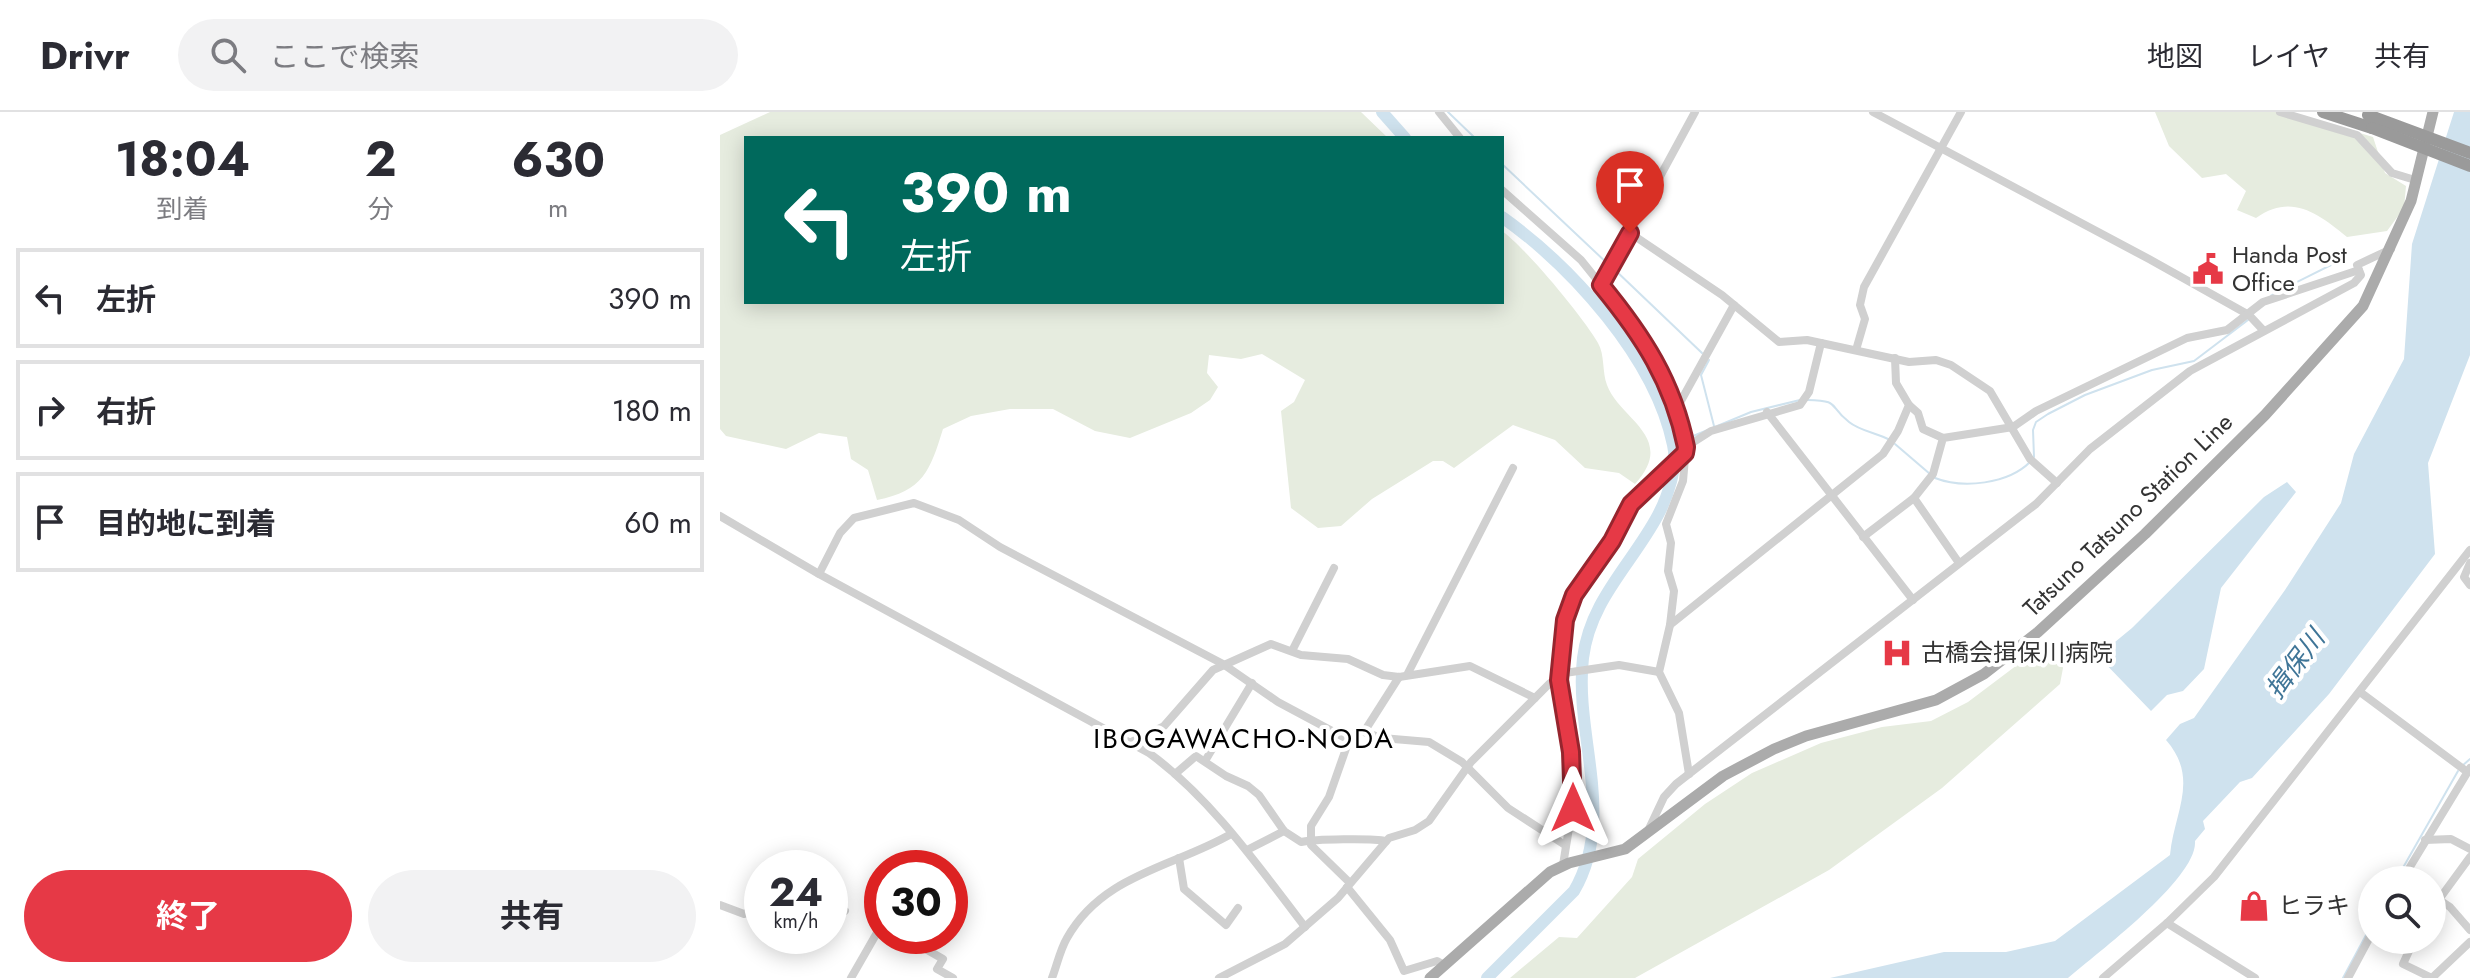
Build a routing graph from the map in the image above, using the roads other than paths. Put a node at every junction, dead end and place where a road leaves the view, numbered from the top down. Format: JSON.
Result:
{"nodes":[{"id":1,"x":1439,"y":112,"type":"edge"},
{"id":2,"x":1695,"y":112,"type":"edge"},
{"id":3,"x":1873,"y":112,"type":"edge"},
{"id":4,"x":1961,"y":112,"type":"edge"},
{"id":5,"x":2280,"y":112,"type":"edge"},
{"id":6,"x":2323,"y":112,"type":"edge"},
{"id":7,"x":2433,"y":112,"type":"edge"},
{"id":8,"x":2364,"y":113,"type":"edge"},
{"id":9,"x":1458,"y":136,"type":"edge"},
{"id":10,"x":1941,"y":148,"type":"junction"},
{"id":11,"x":2470,"y":153,"type":"edge"},
{"id":12,"x":2470,"y":166,"type":"edge"},
{"id":13,"x":2415,"y":180,"type":"junction"},
{"id":14,"x":1504,"y":192,"type":"edge"},
{"id":15,"x":1630,"y":233,"type":"junction"},
{"id":16,"x":2392,"y":248,"type":"junction"},
{"id":17,"x":2359,"y":270,"type":"junction"},
{"id":18,"x":1601,"y":285,"type":"junction"},
{"id":19,"x":1734,"y":305,"type":"junction"},
{"id":20,"x":2249,"y":315,"type":"junction"},
{"id":21,"x":2263,"y":330,"type":"junction"},
{"id":22,"x":1821,"y":343,"type":"junction"},
{"id":23,"x":1856,"y":350,"type":"junction"},
{"id":24,"x":1895,"y":358,"type":"junction"},
{"id":25,"x":1909,"y":405,"type":"junction"},
{"id":26,"x":1677,"y":408,"type":"junction"},
{"id":27,"x":1767,"y":412,"type":"junction"},
{"id":28,"x":2013,"y":427,"type":"junction"},
{"id":29,"x":1943,"y":438,"type":"junction"},
{"id":30,"x":1685,"y":452,"type":"junction"},
{"id":31,"x":1513,"y":468,"type":"dead end"},
{"id":32,"x":2057,"y":483,"type":"junction"},
{"id":33,"x":1831,"y":497,"type":"junction"},
{"id":34,"x":1914,"y":498,"type":"junction"},
{"id":35,"x":720,"y":516,"type":"edge"},
{"id":36,"x":1863,"y":537,"type":"junction"},
{"id":37,"x":2470,"y":550,"type":"edge"},
{"id":38,"x":1959,"y":563,"type":"junction"},
{"id":39,"x":2470,"y":563,"type":"edge"},
{"id":40,"x":1334,"y":568,"type":"dead end"},
{"id":41,"x":819,"y":574,"type":"junction"},
{"id":42,"x":2470,"y":585,"type":"edge"},
{"id":43,"x":1913,"y":600,"type":"junction"},
{"id":44,"x":1670,"y":625,"type":"junction"},
{"id":45,"x":1292,"y":651,"type":"junction"},
{"id":46,"x":1223,"y":664,"type":"junction"},
{"id":47,"x":1659,"y":672,"type":"junction"},
{"id":48,"x":1403,"y":676,"type":"junction"},
{"id":49,"x":1560,"y":676,"type":"junction"},
{"id":50,"x":1252,"y":683,"type":"junction"},
{"id":51,"x":2360,"y":692,"type":"junction"},
{"id":52,"x":1535,"y":698,"type":"junction"},
{"id":53,"x":1364,"y":732,"type":"junction"},
{"id":54,"x":1349,"y":740,"type":"junction"},
{"id":55,"x":1131,"y":742,"type":"junction"},
{"id":56,"x":1205,"y":761,"type":"junction"},
{"id":57,"x":1467,"y":767,"type":"junction"},
{"id":58,"x":2468,"y":770,"type":"edge"},
{"id":59,"x":1175,"y":774,"type":"junction"},
{"id":60,"x":1689,"y":774,"type":"junction"},
{"id":61,"x":1284,"y":831,"type":"junction"},
{"id":62,"x":1231,"y":834,"type":"junction"},
{"id":63,"x":1647,"y":834,"type":"junction"},
{"id":64,"x":1311,"y":840,"type":"junction"},
{"id":65,"x":2425,"y":840,"type":"junction"},
{"id":66,"x":1386,"y":841,"type":"junction"},
{"id":67,"x":1565,"y":845,"type":"junction"},
{"id":68,"x":2470,"y":849,"type":"edge"},
{"id":69,"x":1247,"y":850,"type":"junction"},
{"id":70,"x":2470,"y":857,"type":"edge"},
{"id":71,"x":1179,"y":858,"type":"junction"},
{"id":72,"x":1566,"y":864,"type":"junction"},
{"id":73,"x":2410,"y":866,"type":"edge"},
{"id":74,"x":1348,"y":885,"type":"junction"},
{"id":75,"x":2446,"y":888,"type":"edge"},
{"id":76,"x":2446,"y":904,"type":"edge"},
{"id":77,"x":720,"y":905,"type":"edge"},
{"id":78,"x":1238,"y":908,"type":"dead end"},
{"id":79,"x":744,"y":914,"type":"edge"},
{"id":80,"x":2167,"y":923,"type":"junction"},
{"id":81,"x":1305,"y":927,"type":"junction"},
{"id":82,"x":2470,"y":930,"type":"edge"},
{"id":83,"x":2470,"y":942,"type":"edge"},
{"id":84,"x":865,"y":954,"type":"edge"},
{"id":85,"x":934,"y":954,"type":"edge"},
{"id":86,"x":2361,"y":954,"type":"edge"},
{"id":87,"x":2408,"y":954,"type":"edge"},
{"id":88,"x":1444,"y":965,"type":"junction"},
{"id":89,"x":851,"y":978,"type":"edge"},
{"id":90,"x":953,"y":978,"type":"edge"},
{"id":91,"x":1052,"y":978,"type":"edge"},
{"id":92,"x":1219,"y":978,"type":"edge"},
{"id":93,"x":1430,"y":978,"type":"edge"},
{"id":94,"x":2103,"y":978,"type":"edge"},
{"id":95,"x":2255,"y":978,"type":"edge"},
{"id":96,"x":2348,"y":978,"type":"edge"}],
"edges":[{"from":1,"to":9,"type":"street"},
{"from":2,"to":15,"type":"street"},
{"from":3,"to":10,"type":"street"},
{"from":4,"to":10,"type":"street"},
{"from":5,"to":13,"type":"street"},
{"from":6,"to":12,"type":"highway","bridge":true},
{"from":7,"to":13,"type":"main road","name":"Tatsuno Tatsuno Station Line"},
{"from":8,"to":11,"type":"highway","bridge":true},
{"from":10,"to":20,"type":"street"},
{"from":10,"to":23,"type":"street"},
{"from":13,"to":16,"type":"main road","name":"Tatsuno Tatsuno Station Line"},
{"from":14,"to":18,"type":"street"},
{"from":15,"to":18,"type":"street"},
{"from":15,"to":19,"type":"street"},
{"from":16,"to":17,"type":"street"},
{"from":16,"to":63,"type":"main road","name":"Tatsuno Tatsuno Station Line"},
{"from":17,"to":20,"type":"street"},
{"from":17,"to":21,"type":"street"},
{"from":18,"to":26,"type":"street"},
{"from":19,"to":22,"type":"street"},
{"from":19,"to":26,"type":"street"},
{"from":20,"to":21,"type":"street"},
{"from":20,"to":28,"type":"street"},
{"from":21,"to":32,"type":"street"},
{"from":22,"to":23,"type":"street"},
{"from":22,"to":27,"type":"street"},
{"from":23,"to":24,"type":"street"},
{"from":24,"to":25,"type":"street"},
{"from":24,"to":28,"type":"street"},
{"from":25,"to":29,"type":"street"},
{"from":25,"to":33,"type":"street"},
{"from":26,"to":30,"type":"street"},
{"from":27,"to":30,"type":"street"},
{"from":27,"to":33,"type":"street"},
{"from":28,"to":29,"type":"street"},
{"from":28,"to":32,"type":"street"},
{"from":29,"to":34,"type":"street"},
{"from":30,"to":44,"type":"street"},
{"from":30,"to":49,"type":"street"},
{"from":31,"to":48,"type":"street"},
{"from":32,"to":38,"type":"street"},
{"from":33,"to":36,"type":"street"},
{"from":33,"to":44,"type":"street"},
{"from":34,"to":36,"type":"street"},
{"from":34,"to":38,"type":"street"},
{"from":35,"to":41,"type":"street"},
{"from":36,"to":43,"type":"street"},
{"from":37,"to":51,"type":"street"},
{"from":38,"to":43,"type":"street"},
{"from":39,"to":42,"type":"street"},
{"from":40,"to":45,"type":"street"},
{"from":41,"to":46,"type":"street"},
{"from":41,"to":55,"type":"street"},
{"from":43,"to":60,"type":"street"},
{"from":44,"to":47,"type":"street"},
{"from":45,"to":46,"type":"street"},
{"from":45,"to":48,"type":"street"},
{"from":46,"to":50,"type":"street"},
{"from":46,"to":55,"type":"street"},
{"from":47,"to":49,"type":"street"},
{"from":47,"to":60,"type":"street"},
{"from":48,"to":52,"type":"street"},
{"from":48,"to":53,"type":"street"},
{"from":49,"to":52,"type":"street"},
{"from":49,"to":67,"type":"street"},
{"from":50,"to":54,"type":"street"},
{"from":50,"to":56,"type":"street"},
{"from":51,"to":58,"type":"street"},
{"from":51,"to":80,"type":"street"},
{"from":52,"to":57,"type":"street"},
{"from":53,"to":54,"type":"street"},
{"from":53,"to":57,"type":"street"},
{"from":54,"to":64,"type":"street"},
{"from":55,"to":59,"type":"street"},
{"from":56,"to":59,"type":"street"},
{"from":56,"to":61,"type":"street"},
{"from":57,"to":66,"type":"street"},
{"from":57,"to":67,"type":"street"},
{"from":58,"to":65,"type":"street"},
{"from":59,"to":62,"type":"street"},
{"from":60,"to":63,"type":"street"},
{"from":61,"to":64,"type":"street"},
{"from":61,"to":69,"type":"street"},
{"from":62,"to":69,"type":"street"},
{"from":62,"to":71,"type":"street"},
{"from":63,"to":72,"type":"main road","name":"Tatsuno Tatsuno Station Line"},
{"from":64,"to":66,"type":"street"},
{"from":64,"to":74,"type":"street"},
{"from":65,"to":68,"type":"street"},
{"from":65,"to":73,"type":"street"},
{"from":66,"to":74,"type":"street"},
{"from":67,"to":72,"type":"street"},
{"from":69,"to":81,"type":"street"},
{"from":70,"to":75,"type":"street"},
{"from":71,"to":78,"type":"street"},
{"from":71,"to":91,"type":"street"},
{"from":72,"to":88,"type":"main road","name":"Tatsuno Tatsuno Station Line"},
{"from":74,"to":81,"type":"street"},
{"from":74,"to":88,"type":"street"},
{"from":76,"to":82,"type":"street"},
{"from":77,"to":79,"type":"street"},
{"from":80,"to":94,"type":"street"},
{"from":80,"to":95,"type":"street"},
{"from":81,"to":92,"type":"street"},
{"from":83,"to":87,"type":"street"},
{"from":84,"to":89,"type":"street"},
{"from":85,"to":90,"type":"street"},
{"from":86,"to":96,"type":"street"},
{"from":88,"to":93,"type":"main road","name":"Tatsuno Tatsuno Station Line"}]}
